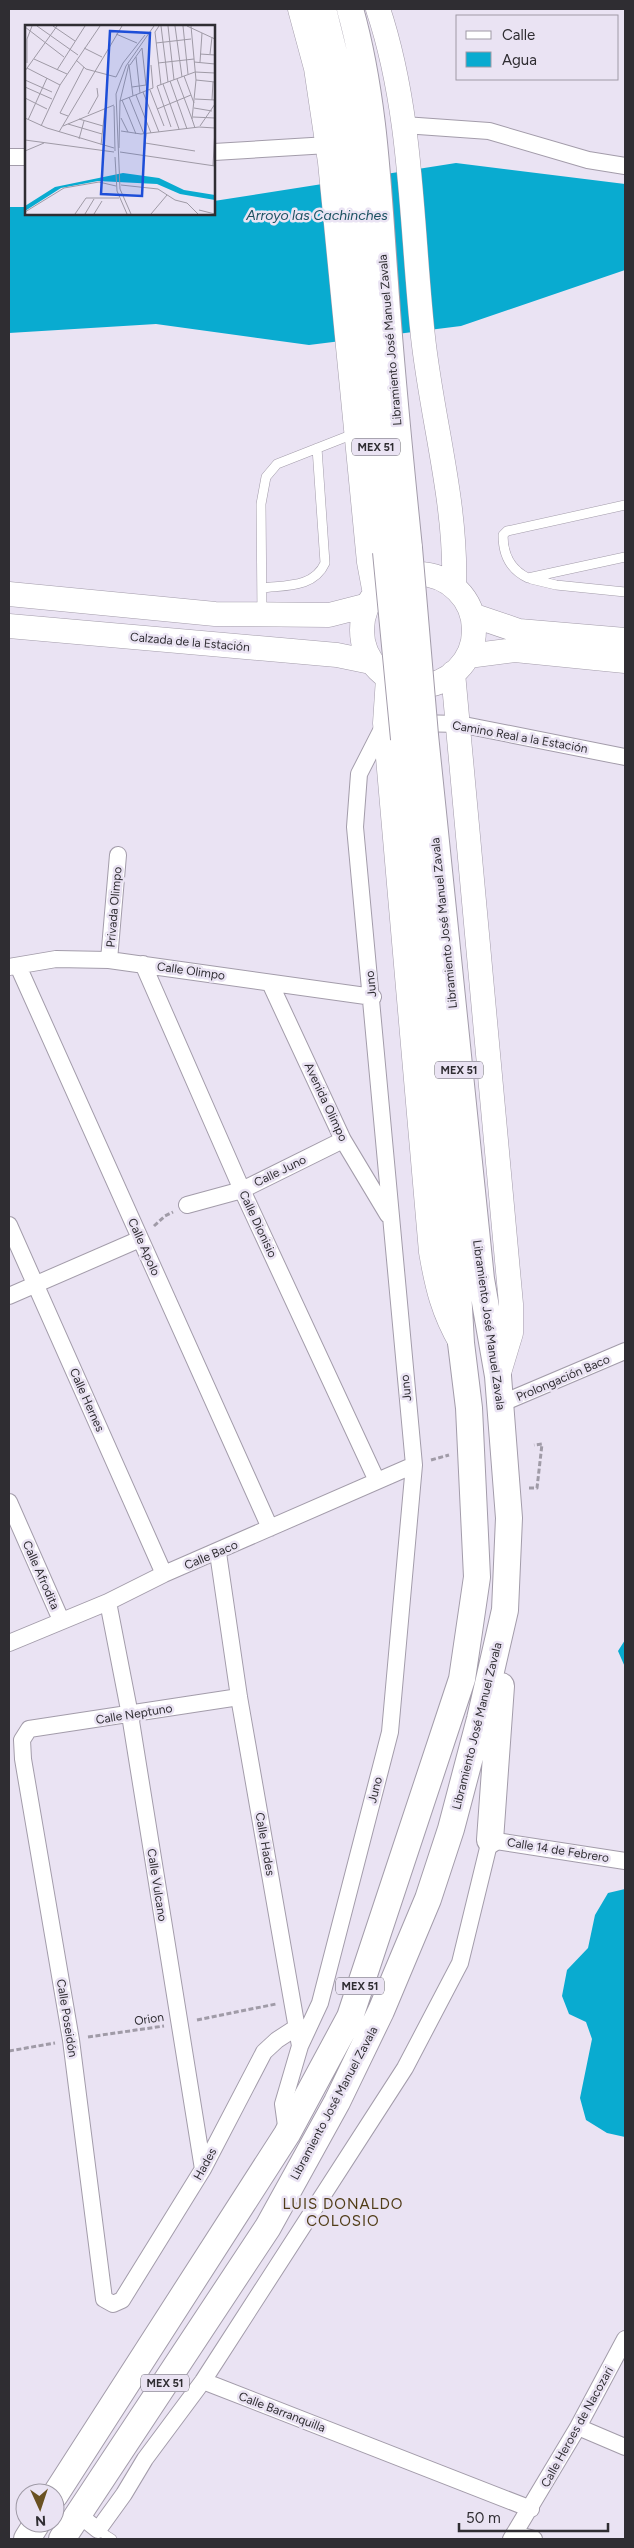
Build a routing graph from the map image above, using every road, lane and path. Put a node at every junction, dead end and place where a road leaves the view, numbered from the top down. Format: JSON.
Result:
{"nodes":[{"id":1,"x":300,"y":9,"type":"edge"},
{"id":2,"x":323,"y":9,"type":"edge"},
{"id":3,"x":350,"y":9,"type":"edge"},
{"id":4,"x":378,"y":9,"type":"edge"},
{"id":5,"x":404,"y":125,"type":"junction"},
{"id":6,"x":215,"y":152,"type":"edge"},
{"id":7,"x":346,"y":155,"type":"junction"},
{"id":8,"x":9,"y":157,"type":"edge"},
{"id":9,"x":25,"y":157,"type":"edge"},
{"id":10,"x":625,"y":166,"type":"edge"},
{"id":11,"x":367,"y":342,"type":"junction"},
{"id":12,"x":356,"y":432,"type":"junction"},
{"id":13,"x":317,"y":448,"type":"junction"},
{"id":14,"x":625,"y":505,"type":"edge"},
{"id":15,"x":625,"y":557,"type":"edge"},
{"id":16,"x":528,"y":578,"type":"junction"},
{"id":17,"x":454,"y":587,"type":"junction"},
{"id":18,"x":262,"y":588,"type":"junction"},
{"id":19,"x":625,"y":592,"type":"edge"},
{"id":20,"x":9,"y":594,"type":"edge"},
{"id":21,"x":371,"y":600,"type":"junction"},
{"id":22,"x":262,"y":615,"type":"junction"},
{"id":23,"x":472,"y":615,"type":"junction"},
{"id":24,"x":9,"y":626,"type":"edge"},
{"id":25,"x":625,"y":640,"type":"edge"},
{"id":26,"x":625,"y":661,"type":"edge"},
{"id":27,"x":461,"y":665,"type":"junction"},
{"id":28,"x":380,"y":670,"type":"junction"},
{"id":29,"x":460,"y":724,"type":"junction"},
{"id":30,"x":405,"y":732,"type":"junction"},
{"id":31,"x":625,"y":757,"type":"edge"},
{"id":32,"x":118,"y":855,"type":"dead end"},
{"id":33,"x":109,"y":960,"type":"junction"},
{"id":34,"x":143,"y":964,"type":"junction"},
{"id":35,"x":14,"y":967,"type":"edge"},
{"id":36,"x":270,"y":983,"type":"junction"},
{"id":37,"x":373,"y":997,"type":"junction"},
{"id":38,"x":343,"y":1140,"type":"junction"},
{"id":39,"x":242,"y":1190,"type":"junction"},
{"id":40,"x":187,"y":1205,"type":"joint"},
{"id":41,"x":390,"y":1217,"type":"junction"},
{"id":42,"x":9,"y":1225,"type":"edge"},
{"id":43,"x":140,"y":1239,"type":"junction"},
{"id":44,"x":35,"y":1284,"type":"junction"},
{"id":45,"x":9,"y":1296,"type":"edge"},
{"id":46,"x":625,"y":1351,"type":"edge"},
{"id":47,"x":498,"y":1376,"type":"junction"},
{"id":48,"x":500,"y":1404,"type":"junction"},
{"id":49,"x":534,"y":1445,"type":"dead end"},
{"id":50,"x":414,"y":1465,"type":"junction"},
{"id":51,"x":377,"y":1481,"type":"junction"},
{"id":52,"x":537,"y":1488,"type":"dead end"},
{"id":53,"x":9,"y":1502,"type":"edge"},
{"id":54,"x":270,"y":1528,"type":"junction"},
{"id":55,"x":218,"y":1553,"type":"junction"},
{"id":56,"x":164,"y":1574,"type":"junction"},
{"id":57,"x":108,"y":1602,"type":"junction"},
{"id":58,"x":505,"y":1610,"type":"junction"},
{"id":59,"x":62,"y":1620,"type":"junction"},
{"id":60,"x":9,"y":1643,"type":"edge"},
{"id":61,"x":239,"y":1697,"type":"junction"},
{"id":62,"x":130,"y":1715,"type":"junction"},
{"id":63,"x":29,"y":1729,"type":"joint"},
{"id":64,"x":490,"y":1840,"type":"junction"},
{"id":65,"x":625,"y":1861,"type":"edge"},
{"id":66,"x":292,"y":2001,"type":"junction"},
{"id":67,"x":179,"y":2024,"type":"junction"},
{"id":68,"x":297,"y":2027,"type":"junction"},
{"id":69,"x":71,"y":2040,"type":"junction"},
{"id":70,"x":300,"y":2046,"type":"junction"},
{"id":71,"x":9,"y":2051,"type":"edge"},
{"id":72,"x":287,"y":2134,"type":"junction"},
{"id":73,"x":203,"y":2169,"type":"junction"},
{"id":74,"x":114,"y":2304,"type":"joint"},
{"id":75,"x":625,"y":2339,"type":"edge"},
{"id":76,"x":203,"y":2381,"type":"junction"},
{"id":77,"x":578,"y":2427,"type":"junction"},
{"id":78,"x":625,"y":2446,"type":"edge"},
{"id":79,"x":63,"y":2483,"type":"edge"},
{"id":80,"x":531,"y":2508,"type":"junction"},
{"id":81,"x":78,"y":2514,"type":"junction"},
{"id":82,"x":105,"y":2534,"type":"edge"},
{"id":83,"x":512,"y":2537,"type":"edge"},
{"id":84,"x":62,"y":2539,"type":"edge"},
{"id":85,"x":534,"y":2539,"type":"edge"}],
"edges":[{"from":1,"to":7,"type":"main road"},
{"from":2,"to":7,"type":"main road","name":"Libramiento José Manuel Zavala","number":"MEX 51"},
{"from":3,"to":7,"type":"main road","name":"Libramiento José Manuel Zavala","number":"MEX 51"},
{"from":4,"to":5,"type":"main road"},
{"from":5,"to":10,"type":"street"},
{"from":5,"to":17,"type":"main road"},
{"from":6,"to":7,"type":"street"},
{"from":7,"to":11,"type":"main road","name":"Libramiento José Manuel Zavala","number":"MEX 51"},
{"from":7,"to":11,"type":"main road"},
{"from":8,"to":9,"type":"street"},
{"from":11,"to":12,"type":"main road"},
{"from":11,"to":30,"type":"main road","name":"Libramiento José Manuel Zavala","number":"MEX 51","bridge":true},
{"from":12,"to":13,"type":"lane"},
{"from":12,"to":21,"type":"main road"},
{"from":13,"to":18,"type":"lane"},
{"from":13,"to":18,"type":"lane"},
{"from":14,"to":16,"type":"lane"},
{"from":15,"to":16,"type":"lane"},
{"from":16,"to":19,"type":"lane"},
{"from":17,"to":21,"type":"main road"},
{"from":17,"to":23,"type":"main road"},
{"from":18,"to":22,"type":"lane"},
{"from":20,"to":22,"type":"main road"},
{"from":21,"to":22,"type":"main road"},
{"from":21,"to":28,"type":"main road"},
{"from":23,"to":25,"type":"main road"},
{"from":23,"to":27,"type":"main road"},
{"from":24,"to":28,"type":"main road","name":"Calzada de la Estación"},
{"from":26,"to":27,"type":"main road"},
{"from":27,"to":28,"type":"main road"},
{"from":27,"to":29,"type":"main road"},
{"from":28,"to":30,"type":"main road"},
{"from":29,"to":30,"type":"street","name":"Camino Real a la Estación"},
{"from":29,"to":31,"type":"street","name":"Camino Real a la Estación"},
{"from":29,"to":47,"type":"main road"},
{"from":30,"to":37,"type":"street","name":"Juno"},
{"from":30,"to":47,"type":"main road","name":"Libramiento José Manuel Zavala","number":"MEX 51"},
{"from":30,"to":72,"type":"main road","name":"Libramiento José Manuel Zavala","number":"MEX 51"},
{"from":32,"to":33,"type":"street","name":"Privada Olimpo"},
{"from":33,"to":34,"type":"street","name":"Calle Olimpo"},
{"from":33,"to":35,"type":"street","name":"Calle Olimpo"},
{"from":34,"to":36,"type":"street","name":"Calle Olimpo"},
{"from":34,"to":39,"type":"street","name":"Calle Dionisio"},
{"from":35,"to":43,"type":"street","name":"Calle Apolo"},
{"from":36,"to":37,"type":"street","name":"Calle Olimpo"},
{"from":36,"to":38,"type":"street","name":"Avenida Olimpo"},
{"from":37,"to":41,"type":"street","name":"Juno"},
{"from":38,"to":39,"type":"street","name":"Calle Juno"},
{"from":38,"to":41,"type":"street","name":"Avenida Olimpo"},
{"from":39,"to":40,"type":"street","name":"Calle Juno"},
{"from":39,"to":51,"type":"street","name":"Calle Dionisio"},
{"from":40,"to":43,"type":"path"},
{"from":41,"to":50,"type":"street","name":"Juno"},
{"from":42,"to":44,"type":"street","name":"Calle Hernes"},
{"from":43,"to":44,"type":"street"},
{"from":43,"to":54,"type":"street","name":"Calle Apolo"},
{"from":44,"to":45,"type":"street"},
{"from":44,"to":56,"type":"street","name":"Calle Hernes"},
{"from":46,"to":48,"type":"street","name":"Prolongación Baco"},
{"from":47,"to":48,"type":"main road","name":"Libramiento José Manuel Zavala","number":"MEX 51"},
{"from":48,"to":58,"type":"main road","name":"Libramiento José Manuel Zavala","number":"MEX 51"},
{"from":49,"to":52,"type":"path"},
{"from":50,"to":51,"type":"street","name":"Calle Baco"},
{"from":50,"to":70,"type":"street","name":"Juno"},
{"from":51,"to":54,"type":"street","name":"Calle Baco"},
{"from":53,"to":59,"type":"street","name":"Calle Afrodita"},
{"from":54,"to":55,"type":"street","name":"Calle Baco"},
{"from":55,"to":56,"type":"street","name":"Calle Baco"},
{"from":55,"to":61,"type":"street","name":"Calle Hades"},
{"from":56,"to":57,"type":"street","name":"Calle Baco"},
{"from":57,"to":59,"type":"street","name":"Calle Baco"},
{"from":57,"to":62,"type":"street","name":"Calle Vulcano"},
{"from":58,"to":64,"type":"main road"},
{"from":58,"to":81,"type":"main road","name":"Libramiento José Manuel Zavala","number":"MEX 51"},
{"from":59,"to":60,"type":"street","name":"Calle Baco"},
{"from":61,"to":62,"type":"street","name":"Calle Neptuno"},
{"from":61,"to":66,"type":"street","name":"Calle Hades"},
{"from":62,"to":63,"type":"street","name":"Calle Neptuno"},
{"from":62,"to":67,"type":"street","name":"Calle Vulcano"},
{"from":63,"to":69,"type":"street","name":"Calle Poseidón"},
{"from":64,"to":65,"type":"street","name":"Calle 14 de Febrero"},
{"from":64,"to":76,"type":"street"},
{"from":66,"to":67,"type":"path","name":"Orion"},
{"from":66,"to":68,"type":"street","name":"Calle Hades"},
{"from":67,"to":69,"type":"path","name":"Orion"},
{"from":67,"to":73,"type":"street","name":"Calle Vulcano"},
{"from":68,"to":70,"type":"street","name":"Calle Hades"},
{"from":68,"to":73,"type":"street","name":"Hades"},
{"from":69,"to":71,"type":"path","name":"Orion"},
{"from":69,"to":74,"type":"street","name":"Calle Poseidón"},
{"from":70,"to":72,"type":"street","name":"Calle Hades"},
{"from":72,"to":79,"type":"main road","name":"Libramiento José Manuel Zavala","number":"MEX 51"},
{"from":73,"to":74,"type":"street","name":"Hades"},
{"from":75,"to":77,"type":"street","name":"Calle Heroes de Nacozari"},
{"from":76,"to":80,"type":"street","name":"Calle Barranquilla"},
{"from":76,"to":82,"type":"street"},
{"from":77,"to":78,"type":"street"},
{"from":77,"to":80,"type":"street","name":"Calle Heroes de Nacozari"},
{"from":80,"to":83,"type":"street","name":"Calle Heroes de Nacozari"},
{"from":81,"to":82,"type":"street"},
{"from":81,"to":84,"type":"main road","name":"Libramiento José Manuel Zavala","number":"MEX 51"},
{"from":83,"to":85,"type":"street"}]}
